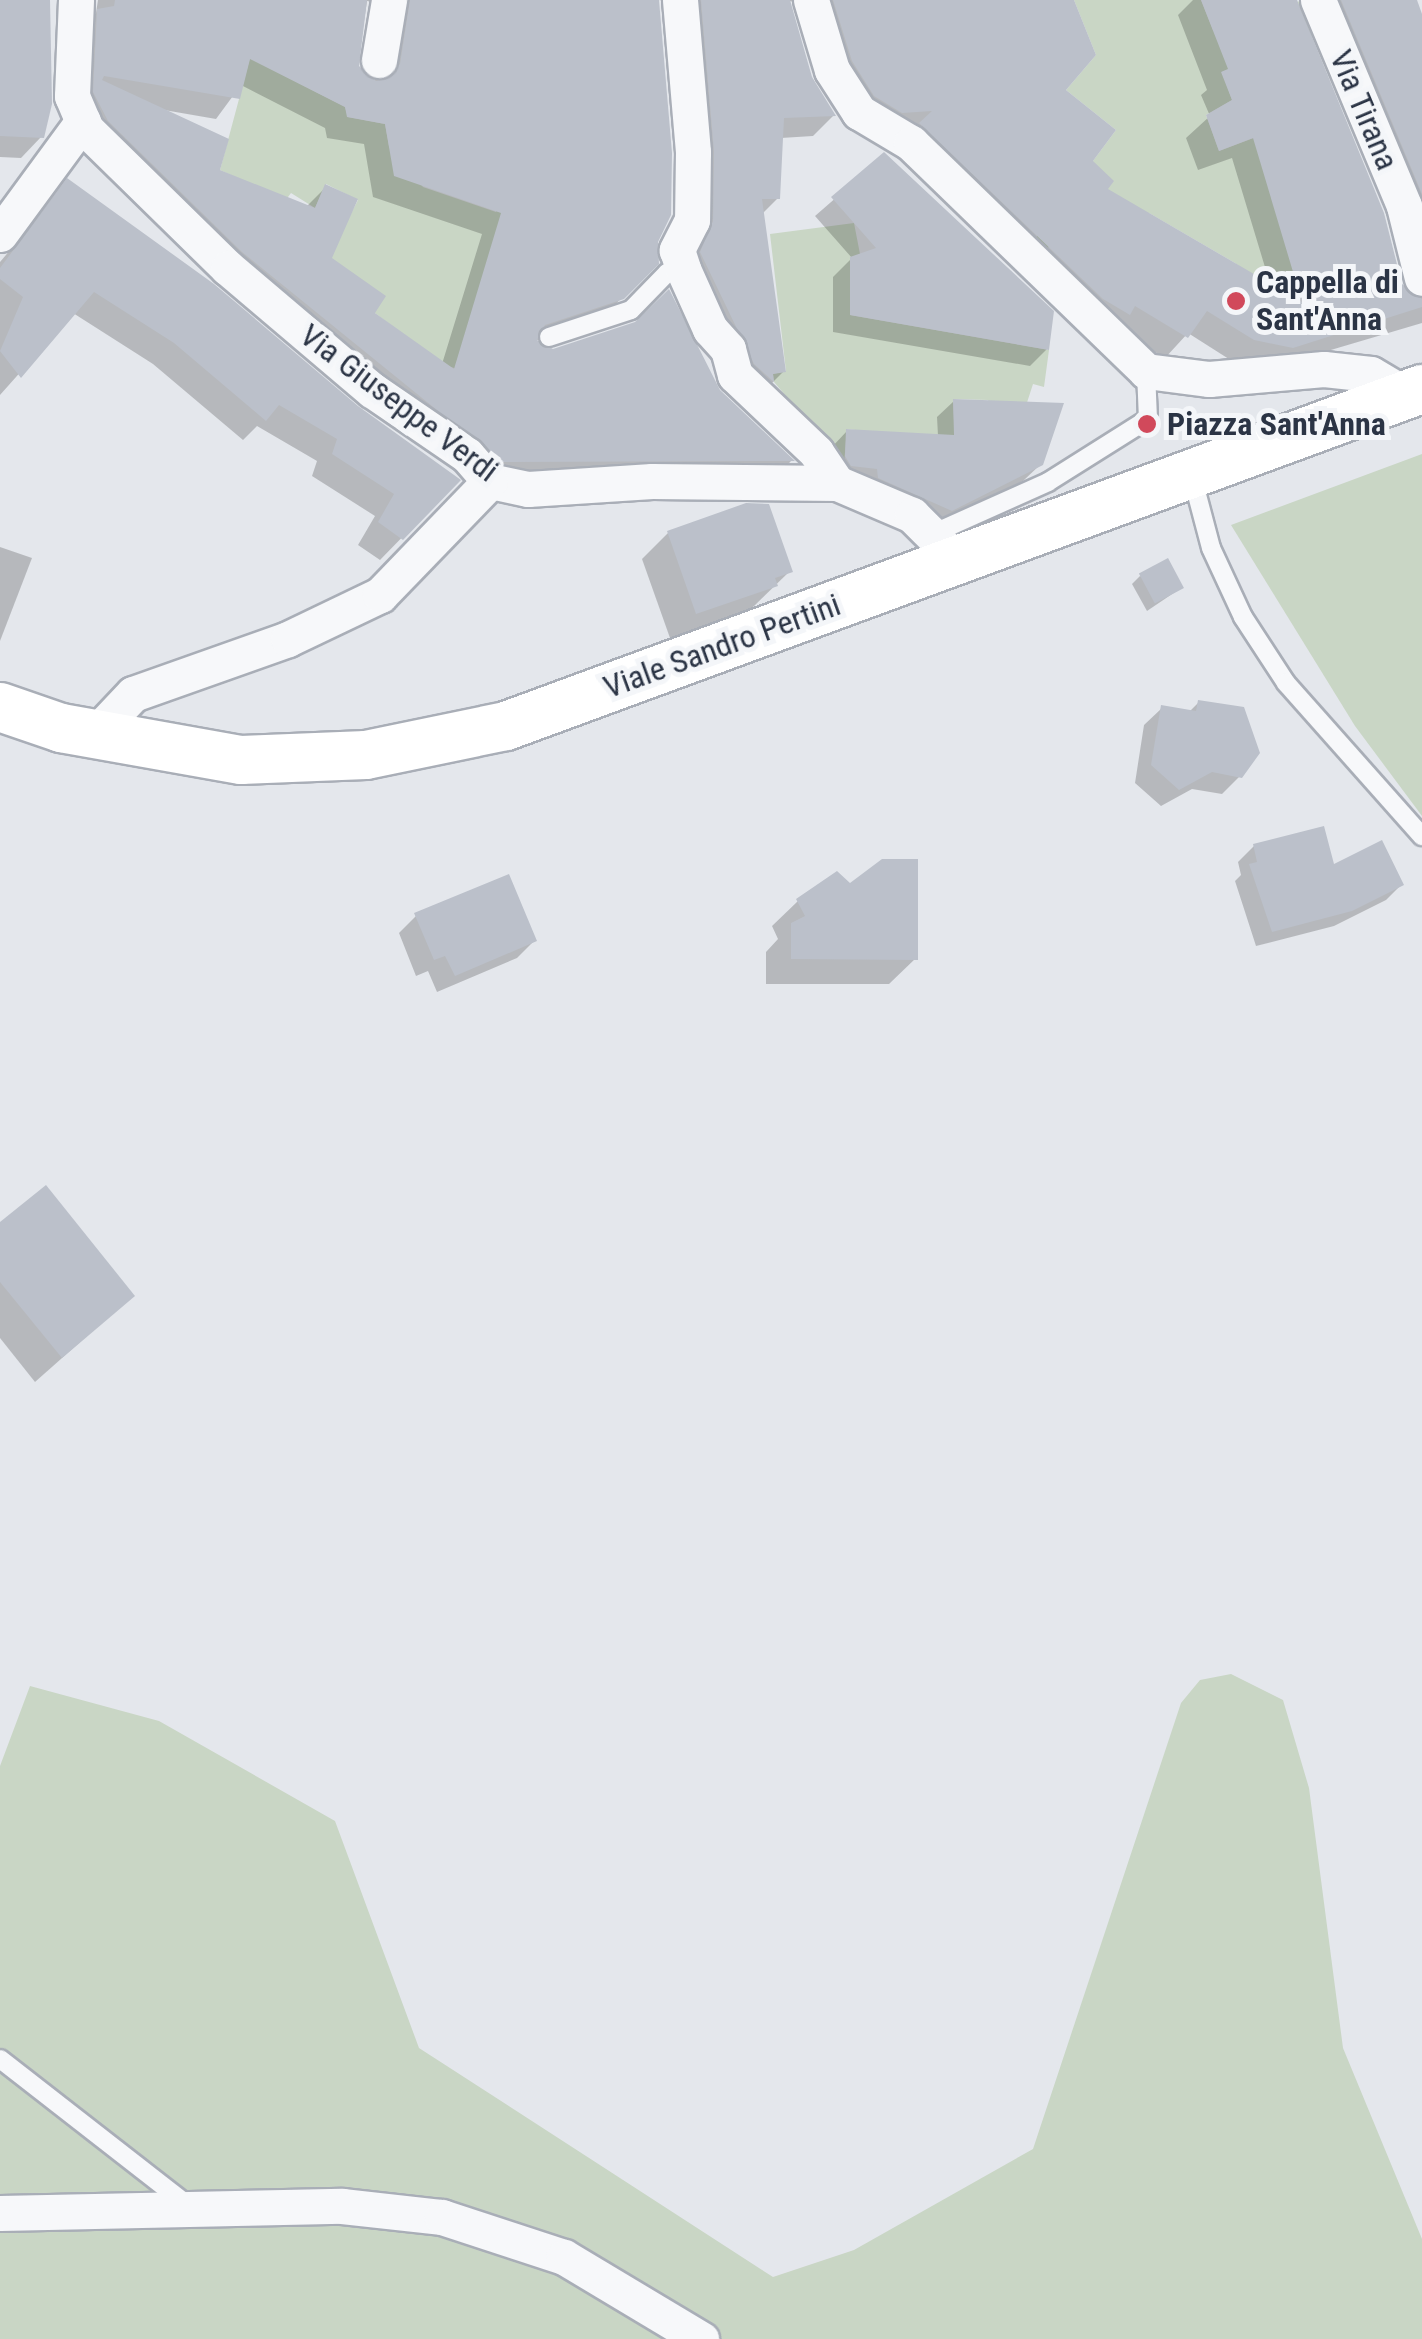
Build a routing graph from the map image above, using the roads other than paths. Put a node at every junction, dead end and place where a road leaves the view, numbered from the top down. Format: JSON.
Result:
{"nodes":[{"id":1,"x":76,"y":0,"type":"edge"},
{"id":2,"x":389,"y":0,"type":"edge"},
{"id":3,"x":680,"y":0,"type":"edge"},
{"id":4,"x":811,"y":0,"type":"edge"},
{"id":5,"x":1318,"y":0,"type":"edge"},
{"id":6,"x":379,"y":60,"type":"dead end"},
{"id":7,"x":83,"y":122,"type":"junction"},
{"id":8,"x":0,"y":234,"type":"edge"},
{"id":9,"x":680,"y":259,"type":"junction"},
{"id":10,"x":1422,"y":278,"type":"edge"},
{"id":11,"x":549,"y":337,"type":"dead end"},
{"id":12,"x":1146,"y":371,"type":"junction"},
{"id":13,"x":1415,"y":393,"type":"edge"},
{"id":14,"x":1192,"y":476,"type":"junction"},
{"id":15,"x":490,"y":481,"type":"junction"},
{"id":16,"x":837,"y":484,"type":"junction"},
{"id":17,"x":944,"y":547,"type":"junction"},
{"id":18,"x":0,"y":707,"type":"edge"},
{"id":19,"x":96,"y":734,"type":"junction"},
{"id":20,"x":1422,"y":836,"type":"edge"},
{"id":21,"x":0,"y":2059,"type":"edge"},
{"id":22,"x":193,"y":2209,"type":"junction"},
{"id":23,"x":0,"y":2213,"type":"edge"},
{"id":24,"x":701,"y":2339,"type":"edge"}],
"edges":[{"from":1,"to":7,"type":"street"},
{"from":2,"to":6,"type":"street"},
{"from":3,"to":9,"type":"street"},
{"from":4,"to":12,"type":"street"},
{"from":5,"to":10,"type":"street","name":"Via Tirana"},
{"from":7,"to":8,"type":"street"},
{"from":7,"to":15,"type":"street","name":"Via Giuseppe Verdi"},
{"from":9,"to":11,"type":"lane"},
{"from":9,"to":16,"type":"street"},
{"from":12,"to":13,"type":"street"},
{"from":12,"to":17,"type":"lane"},
{"from":13,"to":14,"type":"street","name":"Viale Sandro Pertini"},
{"from":14,"to":17,"type":"street","name":"Viale Sandro Pertini"},
{"from":14,"to":20,"type":"lane"},
{"from":15,"to":16,"type":"street","name":"Via Giuseppe Verdi"},
{"from":15,"to":19,"type":"street"},
{"from":16,"to":17,"type":"street","name":"Via Giuseppe Verdi"},
{"from":17,"to":19,"type":"street","name":"Viale Sandro Pertini"},
{"from":18,"to":19,"type":"street","name":"Viale Sandro Pertini"},
{"from":21,"to":22,"type":"lane"},
{"from":22,"to":23,"type":"street"},
{"from":22,"to":24,"type":"street"}]}
